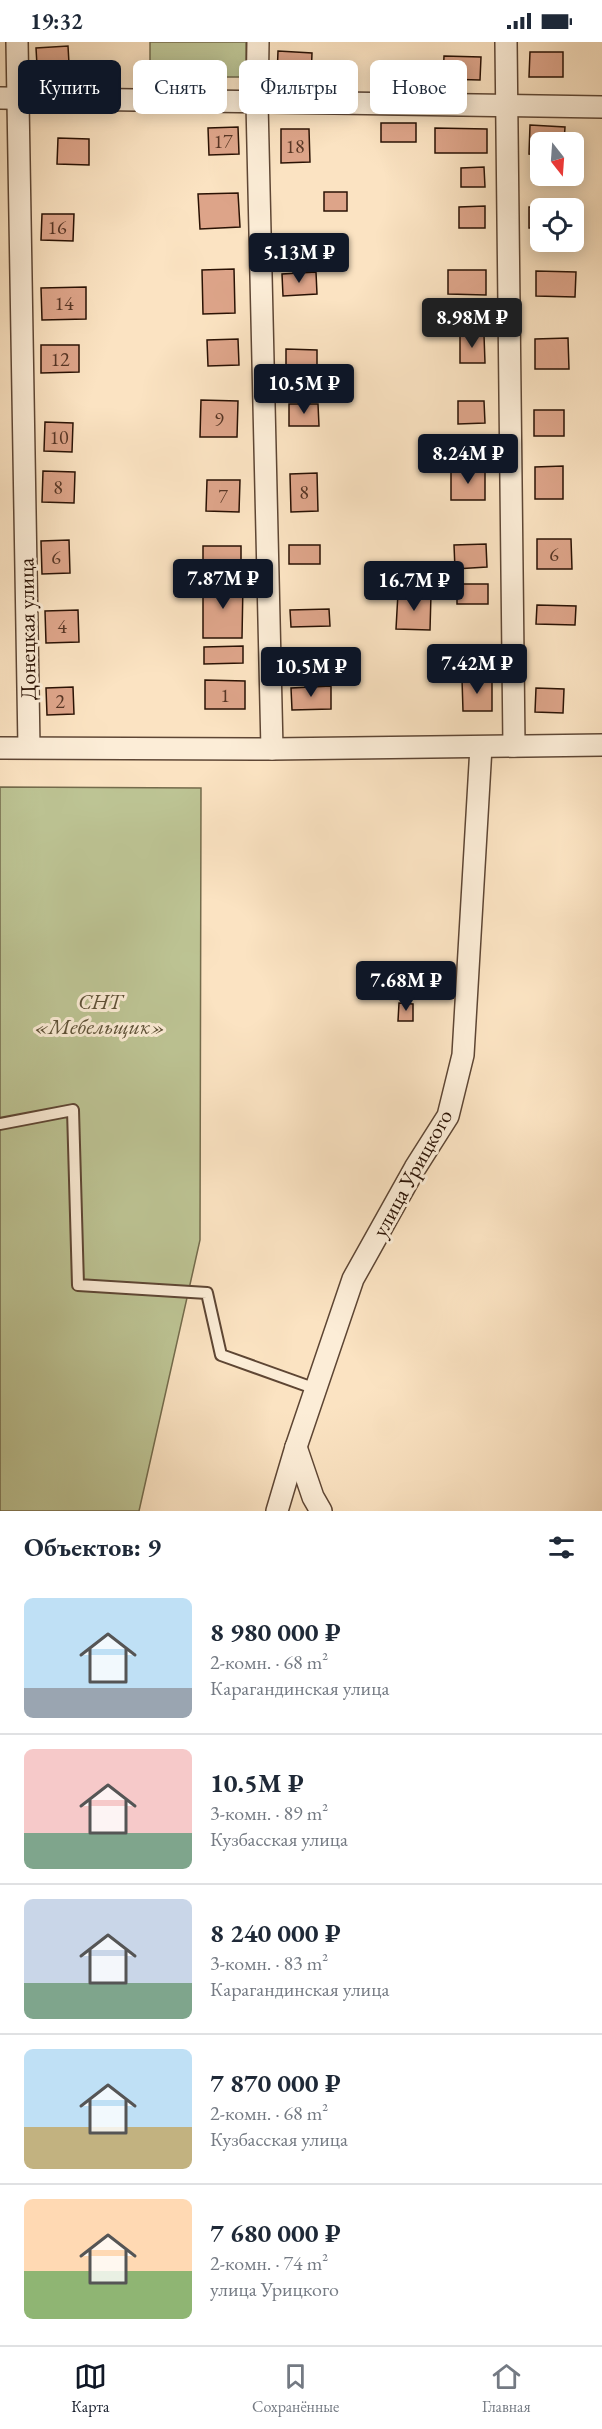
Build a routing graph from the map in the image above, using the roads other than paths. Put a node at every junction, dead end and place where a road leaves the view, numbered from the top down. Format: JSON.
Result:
{"nodes":[{"id":1,"x":17,"y":42,"type":"edge"},
{"id":2,"x":258,"y":42,"type":"edge"},
{"id":3,"x":506,"y":42,"type":"edge"},
{"id":4,"x":258,"y":60,"type":"edge"},
{"id":5,"x":9,"y":98,"type":"edge"},
{"id":6,"x":239,"y":102,"type":"edge"},
{"id":7,"x":358,"y":104,"type":"edge"},
{"id":8,"x":505,"y":107,"type":"junction"},
{"id":9,"x":602,"y":107,"type":"edge"},
{"id":10,"x":257,"y":114,"type":"edge"},
{"id":11,"x":602,"y":745,"type":"edge"},
{"id":12,"x":514,"y":746,"type":"junction"},
{"id":13,"x":29,"y":747,"type":"junction"},
{"id":14,"x":481,"y":747,"type":"junction"},
{"id":15,"x":0,"y":748,"type":"edge"},
{"id":16,"x":272,"y":749,"type":"junction"},
{"id":17,"x":0,"y":1124,"type":"edge"},
{"id":18,"x":316,"y":1389,"type":"junction"},
{"id":19,"x":296,"y":1447,"type":"junction"},
{"id":20,"x":277,"y":1511,"type":"edge"},
{"id":21,"x":321,"y":1511,"type":"edge"}],
"edges":[{"from":1,"to":5,"type":"street","name":"Донецкая улица"},
{"from":2,"to":4,"type":"street"},
{"from":3,"to":8,"type":"street"},
{"from":5,"to":6,"type":"street"},
{"from":5,"to":13,"type":"street","name":"Донецкая улица"},
{"from":7,"to":8,"type":"street"},
{"from":8,"to":9,"type":"street"},
{"from":8,"to":12,"type":"street"},
{"from":10,"to":16,"type":"street"},
{"from":11,"to":12,"type":"street"},
{"from":12,"to":14,"type":"street"},
{"from":13,"to":15,"type":"street"},
{"from":13,"to":16,"type":"street"},
{"from":14,"to":16,"type":"street"},
{"from":14,"to":18,"type":"street","name":"улица Урицкого"},
{"from":17,"to":18,"type":"lane"},
{"from":18,"to":19,"type":"street","name":"улица Урицкого"},
{"from":19,"to":20,"type":"street","name":"улица Урицкого"},
{"from":19,"to":21,"type":"street"}]}
